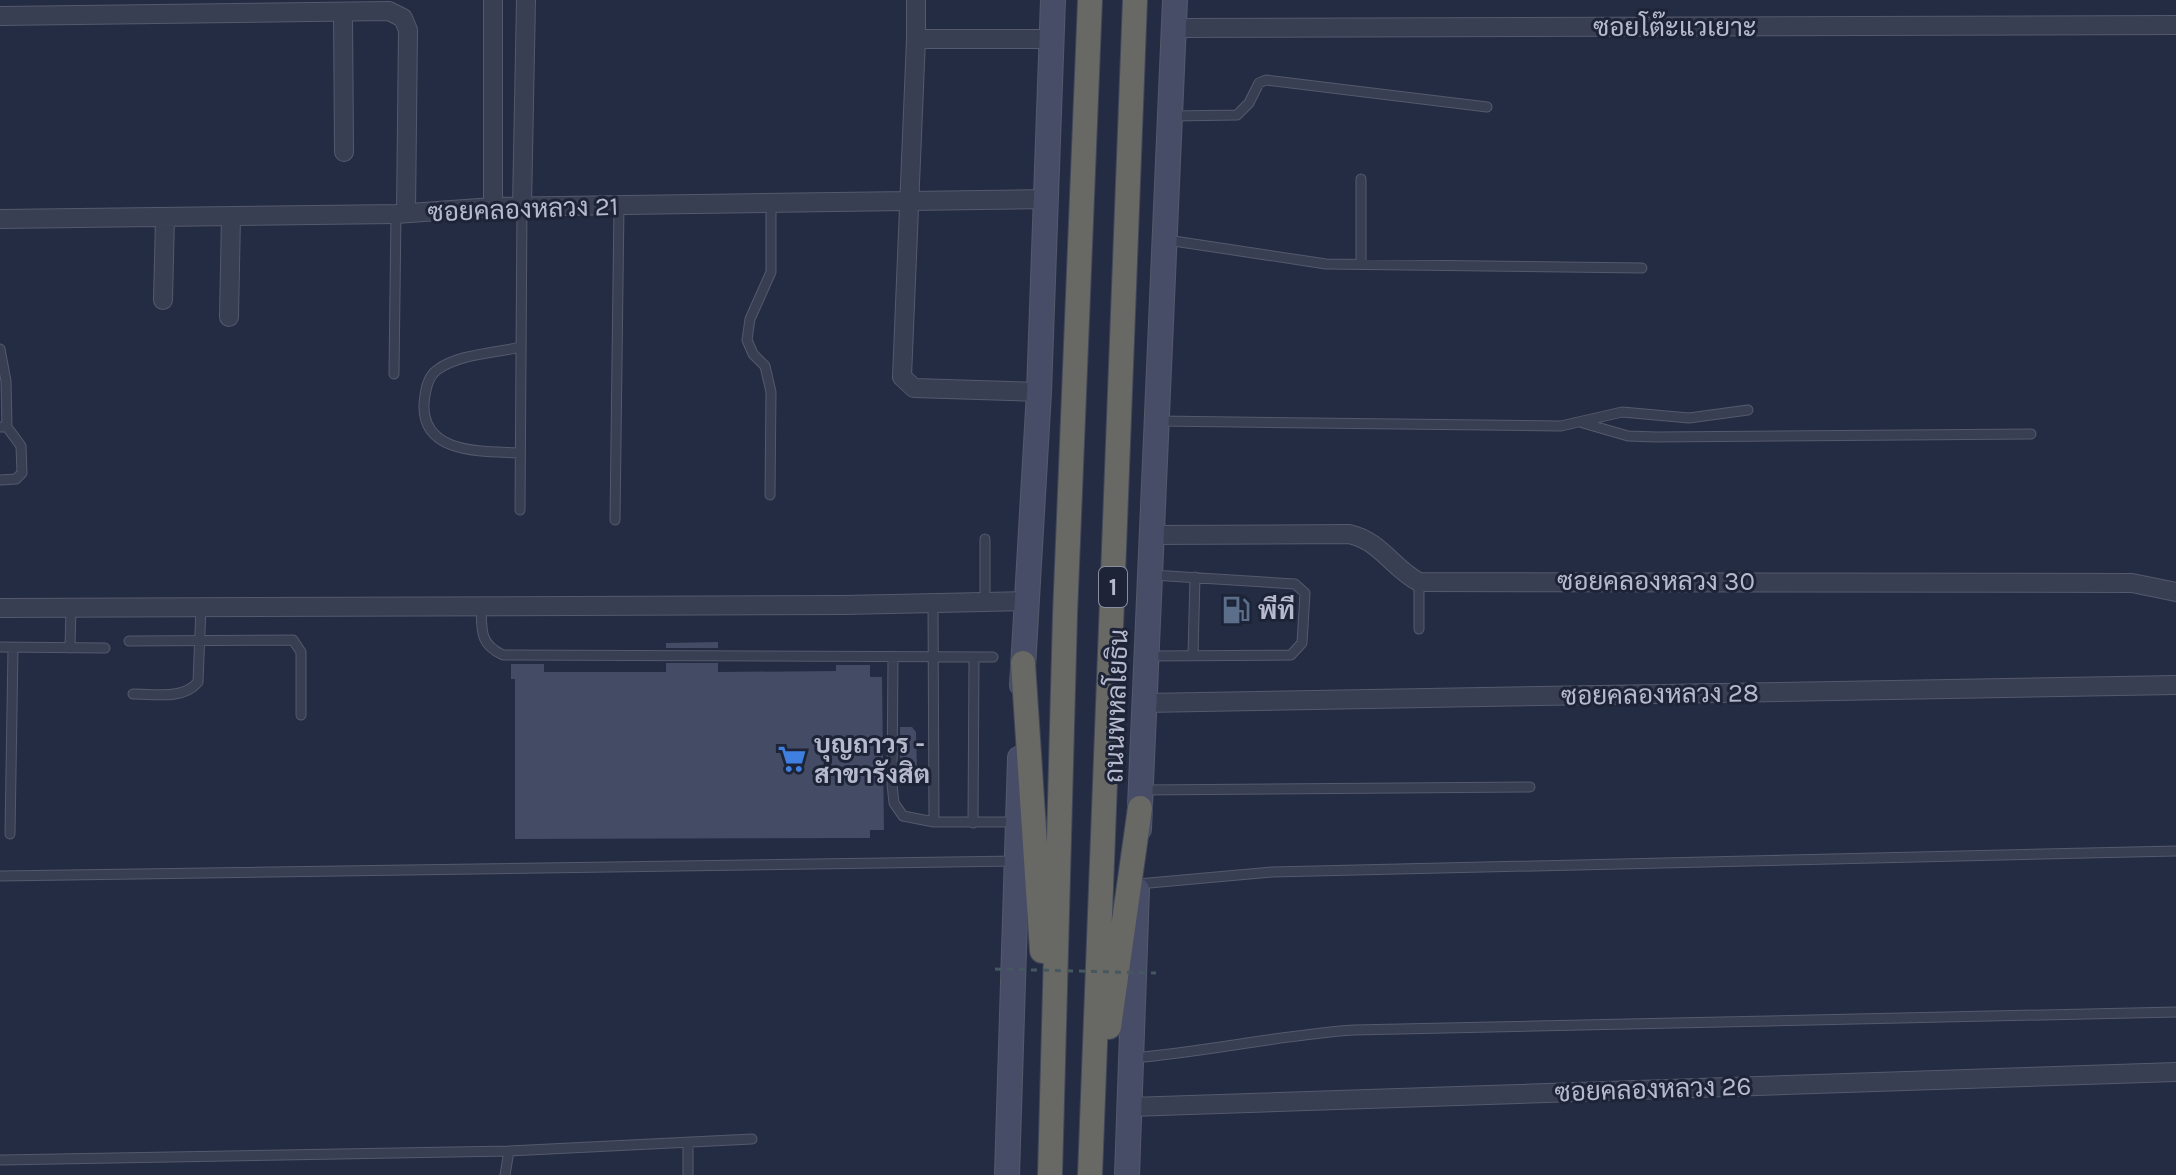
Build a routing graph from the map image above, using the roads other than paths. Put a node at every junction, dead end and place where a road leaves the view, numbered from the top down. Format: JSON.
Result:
{"nodes":[{"id":1,"x":493,"y":0,"type":"edge"},
{"id":2,"x":526,"y":0,"type":"edge"},
{"id":3,"x":916,"y":0,"type":"edge"},
{"id":4,"x":1053,"y":0,"type":"edge"},
{"id":5,"x":1090,"y":0,"type":"edge"},
{"id":6,"x":1135,"y":0,"type":"edge"},
{"id":7,"x":1175,"y":0,"type":"edge"},
{"id":8,"x":137,"y":7,"type":"edge"},
{"id":9,"x":353,"y":8,"type":"edge"},
{"id":10,"x":0,"y":16,"type":"edge"},
{"id":11,"x":2176,"y":25,"type":"edge"},
{"id":12,"x":1174,"y":28,"type":"junction"},
{"id":13,"x":916,"y":39,"type":"junction"},
{"id":14,"x":1051,"y":39,"type":"junction"},
{"id":15,"x":1487,"y":107,"type":"dead end"},
{"id":16,"x":1170,"y":116,"type":"junction"},
{"id":17,"x":344,"y":152,"type":"dead end"},
{"id":18,"x":1361,"y":179,"type":"dead end"},
{"id":19,"x":1045,"y":199,"type":"junction"},
{"id":20,"x":771,"y":204,"type":"junction"},
{"id":21,"x":910,"y":204,"type":"junction"},
{"id":22,"x":619,"y":205,"type":"junction"},
{"id":23,"x":522,"y":206,"type":"junction"},
{"id":24,"x":493,"y":207,"type":"junction"},
{"id":25,"x":401,"y":214,"type":"junction"},
{"id":26,"x":231,"y":216,"type":"junction"},
{"id":27,"x":165,"y":218,"type":"junction"},
{"id":28,"x":0,"y":219,"type":"edge"},
{"id":29,"x":1163,"y":239,"type":"junction"},
{"id":30,"x":1361,"y":264,"type":"junction"},
{"id":31,"x":1642,"y":268,"type":"dead end"},
{"id":32,"x":163,"y":300,"type":"dead end"},
{"id":33,"x":229,"y":317,"type":"dead end"},
{"id":34,"x":521,"y":347,"type":"junction"},
{"id":35,"x":0,"y":349,"type":"edge"},
{"id":36,"x":394,"y":374,"type":"dead end"},
{"id":37,"x":1039,"y":392,"type":"junction"},
{"id":38,"x":1748,"y":410,"type":"dead end"},
{"id":39,"x":1156,"y":421,"type":"junction"},
{"id":40,"x":1583,"y":423,"type":"junction"},
{"id":41,"x":3,"y":427,"type":"edge"},
{"id":42,"x":2031,"y":434,"type":"dead end"},
{"id":43,"x":520,"y":453,"type":"junction"},
{"id":44,"x":0,"y":480,"type":"edge"},
{"id":45,"x":770,"y":495,"type":"dead end"},
{"id":46,"x":520,"y":510,"type":"dead end"},
{"id":47,"x":615,"y":520,"type":"dead end"},
{"id":48,"x":1151,"y":535,"type":"junction"},
{"id":49,"x":985,"y":539,"type":"dead end"},
{"id":50,"x":1149,"y":574,"type":"junction"},
{"id":51,"x":1195,"y":577,"type":"junction"},
{"id":52,"x":1419,"y":582,"type":"junction"},
{"id":53,"x":2176,"y":592,"type":"edge"},
{"id":54,"x":1027,"y":601,"type":"junction"},
{"id":55,"x":985,"y":603,"type":"junction"},
{"id":56,"x":933,"y":604,"type":"junction"},
{"id":57,"x":481,"y":606,"type":"junction"},
{"id":58,"x":71,"y":607,"type":"junction"},
{"id":59,"x":201,"y":607,"type":"junction"},
{"id":60,"x":0,"y":608,"type":"edge"},
{"id":61,"x":1419,"y":629,"type":"dead end"},
{"id":62,"x":201,"y":640,"type":"junction"},
{"id":63,"x":129,"y":641,"type":"dead end"},
{"id":64,"x":0,"y":647,"type":"edge"},
{"id":65,"x":13,"y":648,"type":"junction"},
{"id":66,"x":70,"y":648,"type":"junction"},
{"id":67,"x":105,"y":648,"type":"dead end"},
{"id":68,"x":1193,"y":655,"type":"junction"},
{"id":69,"x":1146,"y":656,"type":"junction"},
{"id":70,"x":893,"y":657,"type":"junction"},
{"id":71,"x":933,"y":657,"type":"junction"},
{"id":72,"x":974,"y":657,"type":"junction"},
{"id":73,"x":993,"y":657,"type":"dead end"},
{"id":74,"x":1023,"y":663,"type":"junction"},
{"id":75,"x":2176,"y":685,"type":"edge"},
{"id":76,"x":133,"y":694,"type":"dead end"},
{"id":77,"x":1144,"y":703,"type":"junction"},
{"id":78,"x":301,"y":715,"type":"dead end"},
{"id":79,"x":1530,"y":787,"type":"dead end"},
{"id":80,"x":1141,"y":799,"type":"junction"},
{"id":81,"x":934,"y":822,"type":"junction"},
{"id":82,"x":1018,"y":822,"type":"junction"},
{"id":83,"x":973,"y":823,"type":"junction"},
{"id":84,"x":10,"y":834,"type":"dead end"},
{"id":85,"x":2176,"y":851,"type":"edge"},
{"id":86,"x":1017,"y":861,"type":"junction"},
{"id":87,"x":0,"y":876,"type":"edge"},
{"id":88,"x":1138,"y":884,"type":"junction"},
{"id":89,"x":2176,"y":1012,"type":"edge"},
{"id":90,"x":1132,"y":1058,"type":"junction"},
{"id":91,"x":2176,"y":1072,"type":"edge"},
{"id":92,"x":1052,"y":1101,"type":"junction"},
{"id":93,"x":1130,"y":1107,"type":"junction"},
{"id":94,"x":752,"y":1139,"type":"dead end"},
{"id":95,"x":688,"y":1142,"type":"junction"},
{"id":96,"x":509,"y":1151,"type":"junction"},
{"id":97,"x":0,"y":1160,"type":"edge"},
{"id":98,"x":1090,"y":1168,"type":"edge"},
{"id":99,"x":505,"y":1175,"type":"edge"},
{"id":100,"x":688,"y":1175,"type":"edge"},
{"id":101,"x":1007,"y":1175,"type":"edge"},
{"id":102,"x":1050,"y":1175,"type":"edge"},
{"id":103,"x":1127,"y":1175,"type":"edge"}],
"edges":[{"from":1,"to":24,"type":"street"},
{"from":2,"to":23,"type":"street"},
{"from":3,"to":13,"type":"street"},
{"from":4,"to":14,"type":"main road"},
{"from":5,"to":92,"type":"highway","name":"ถนนพหลโยธิน","number":"1"},
{"from":6,"to":98,"type":"highway","name":"ถนนพหลโยธิน","number":"1"},
{"from":7,"to":12,"type":"main road","name":"ถนนพหลโยธิน","number":"1"},
{"from":8,"to":9,"type":"street"},
{"from":8,"to":10,"type":"street"},
{"from":9,"to":17,"type":"street"},
{"from":9,"to":25,"type":"street"},
{"from":11,"to":12,"type":"street","name":"ซอยโต๊ะแวเยาะ"},
{"from":12,"to":16,"type":"main road","name":"ถนนพหลโยธิน","number":"1"},
{"from":13,"to":14,"type":"street"},
{"from":13,"to":21,"type":"street"},
{"from":14,"to":19,"type":"main road"},
{"from":15,"to":16,"type":"lane"},
{"from":16,"to":29,"type":"main road","name":"ถนนพหลโยธิน","number":"1"},
{"from":18,"to":30,"type":"lane"},
{"from":19,"to":21,"type":"street","name":"ซอยคลองหลวง 21"},
{"from":19,"to":37,"type":"main road"},
{"from":20,"to":21,"type":"street","name":"ซอยคลองหลวง 21"},
{"from":20,"to":22,"type":"street","name":"ซอยคลองหลวง 21"},
{"from":20,"to":45,"type":"lane"},
{"from":21,"to":37,"type":"street"},
{"from":22,"to":23,"type":"street","name":"ซอยคลองหลวง 21"},
{"from":22,"to":47,"type":"lane"},
{"from":23,"to":24,"type":"street","name":"ซอยคลองหลวง 21"},
{"from":23,"to":34,"type":"lane"},
{"from":24,"to":25,"type":"street","name":"ซอยคลองหลวง 21"},
{"from":25,"to":26,"type":"street","name":"ซอยคลองหลวง 21"},
{"from":25,"to":36,"type":"lane"},
{"from":26,"to":27,"type":"street","name":"ซอยคลองหลวง 21"},
{"from":26,"to":33,"type":"street"},
{"from":27,"to":28,"type":"street","name":"ซอยคลองหลวง 21"},
{"from":27,"to":32,"type":"street"},
{"from":29,"to":30,"type":"lane"},
{"from":29,"to":39,"type":"main road","name":"ถนนพหลโยธิน","number":"1"},
{"from":30,"to":31,"type":"lane"},
{"from":34,"to":43,"type":"lane"},
{"from":34,"to":43,"type":"lane"},
{"from":35,"to":41,"type":"lane"},
{"from":37,"to":54,"type":"main road"},
{"from":38,"to":40,"type":"lane"},
{"from":39,"to":40,"type":"lane"},
{"from":39,"to":48,"type":"main road","name":"ถนนพหลโยธิน","number":"1"},
{"from":40,"to":42,"type":"lane"},
{"from":41,"to":44,"type":"lane"},
{"from":43,"to":46,"type":"lane"},
{"from":48,"to":50,"type":"main road","name":"ถนนพหลโยธิน","number":"1"},
{"from":48,"to":52,"type":"street"},
{"from":49,"to":55,"type":"lane"},
{"from":50,"to":51,"type":"lane"},
{"from":50,"to":69,"type":"main road","name":"ถนนพหลโยธิน","number":"1"},
{"from":51,"to":68,"type":"lane"},
{"from":51,"to":68,"type":"lane"},
{"from":52,"to":53,"type":"street","name":"ซอยคลองหลวง 30"},
{"from":52,"to":61,"type":"lane"},
{"from":54,"to":55,"type":"street"},
{"from":54,"to":74,"type":"main road"},
{"from":55,"to":56,"type":"street"},
{"from":56,"to":57,"type":"street"},
{"from":56,"to":71,"type":"lane"},
{"from":57,"to":59,"type":"street"},
{"from":57,"to":70,"type":"lane"},
{"from":58,"to":59,"type":"street"},
{"from":58,"to":60,"type":"street"},
{"from":58,"to":66,"type":"lane"},
{"from":59,"to":62,"type":"lane"},
{"from":62,"to":63,"type":"lane"},
{"from":62,"to":76,"type":"lane"},
{"from":62,"to":78,"type":"lane"},
{"from":64,"to":65,"type":"lane"},
{"from":65,"to":66,"type":"lane"},
{"from":65,"to":84,"type":"lane"},
{"from":66,"to":67,"type":"lane"},
{"from":68,"to":69,"type":"lane"},
{"from":69,"to":77,"type":"main road","name":"ถนนพหลโยธิน","number":"1"},
{"from":70,"to":71,"type":"lane"},
{"from":70,"to":81,"type":"lane"},
{"from":71,"to":72,"type":"lane"},
{"from":71,"to":81,"type":"lane"},
{"from":72,"to":73,"type":"lane"},
{"from":72,"to":83,"type":"lane"},
{"from":74,"to":82,"type":"main road"},
{"from":74,"to":92,"type":"highway"},
{"from":75,"to":77,"type":"street","name":"ซอยคลองหลวง 28"},
{"from":77,"to":80,"type":"main road","name":"ถนนพหลโยธิน","number":"1"},
{"from":79,"to":80,"type":"lane"},
{"from":80,"to":88,"type":"main road","name":"ถนนพหลโยธิน","number":"1"},
{"from":80,"to":98,"type":"highway"},
{"from":81,"to":83,"type":"lane"},
{"from":82,"to":83,"type":"lane"},
{"from":82,"to":86,"type":"main road"},
{"from":85,"to":88,"type":"lane"},
{"from":86,"to":87,"type":"lane"},
{"from":86,"to":101,"type":"main road"},
{"from":88,"to":90,"type":"main road","name":"ถนนพหลโยธิน","number":"1"},
{"from":89,"to":90,"type":"lane"},
{"from":90,"to":93,"type":"main road","name":"ถนนพหลโยธิน","number":"1"},
{"from":91,"to":93,"type":"street","name":"ซอยคลองหลวง 26"},
{"from":92,"to":102,"type":"highway","name":"ถนนพหลโยธิน","number":"1"},
{"from":93,"to":103,"type":"main road","name":"ถนนพหลโยธิน","number":"1"},
{"from":94,"to":95,"type":"lane"},
{"from":95,"to":96,"type":"lane"},
{"from":95,"to":100,"type":"lane"},
{"from":96,"to":97,"type":"lane"},
{"from":96,"to":99,"type":"lane"}]}
